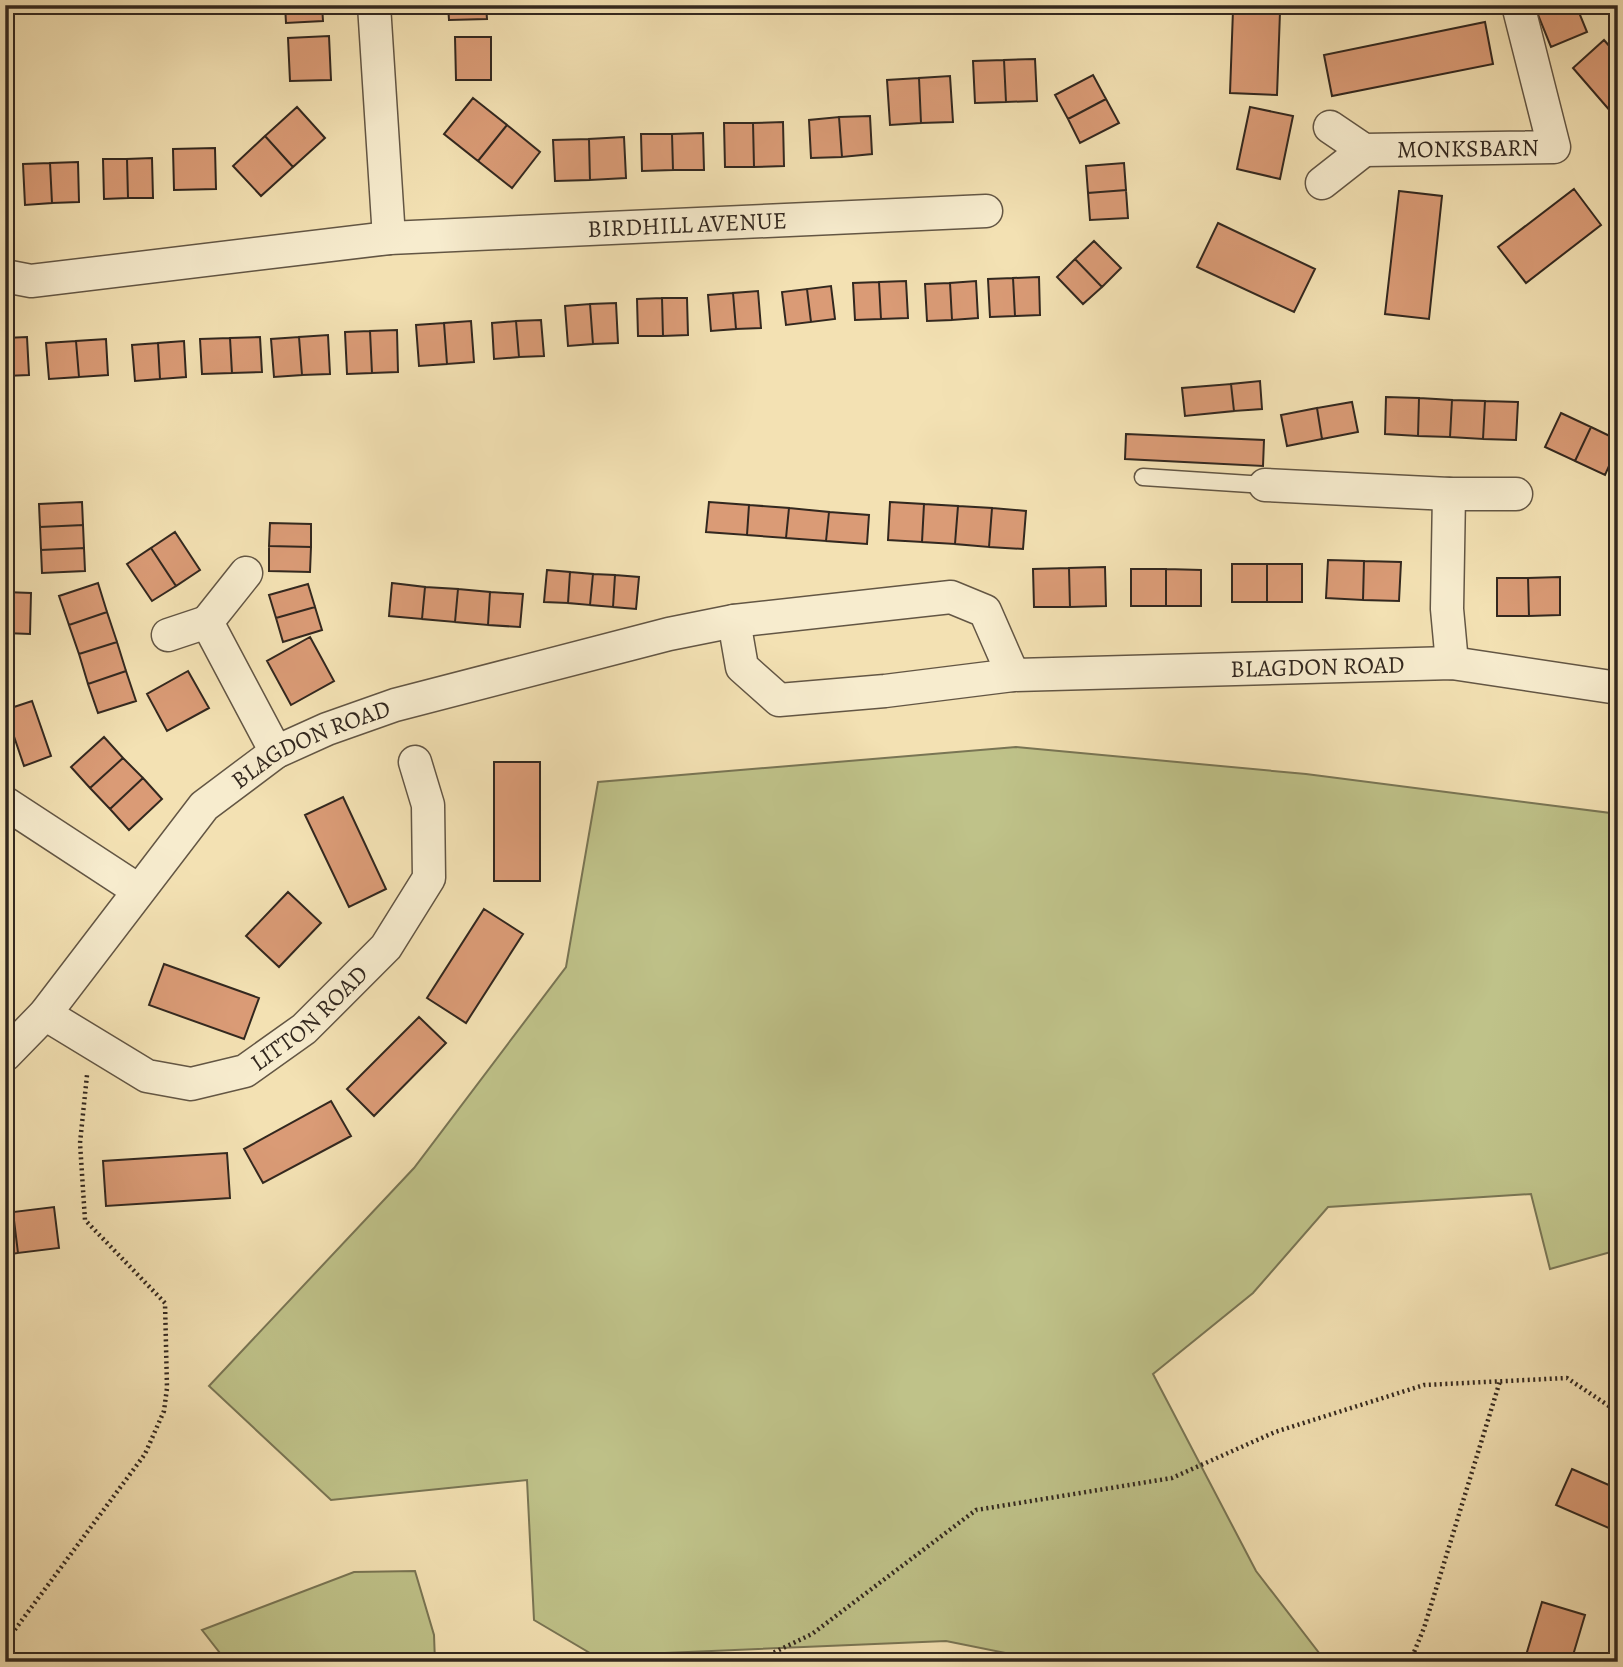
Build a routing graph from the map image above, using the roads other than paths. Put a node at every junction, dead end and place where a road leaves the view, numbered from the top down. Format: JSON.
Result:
{"nodes":[{"id":1,"x":374,"y":5,"type":"edge"},
{"id":2,"x":1518,"y":5,"type":"edge"},
{"id":3,"x":1330,"y":127,"type":"dead end"},
{"id":4,"x":1364,"y":150,"type":"junction"},
{"id":5,"x":1322,"y":183,"type":"dead end"},
{"id":6,"x":986,"y":211,"type":"dead end"},
{"id":7,"x":389,"y":239,"type":"junction"},
{"id":8,"x":5,"y":276,"type":"edge"},
{"id":9,"x":1143,"y":477,"type":"dead end"},
{"id":10,"x":1265,"y":485,"type":"joint"},
{"id":11,"x":1449,"y":494,"type":"junction"},
{"id":12,"x":1516,"y":494,"type":"dead end"},
{"id":13,"x":246,"y":573,"type":"dead end"},
{"id":14,"x":734,"y":621,"type":"junction"},
{"id":15,"x":207,"y":622,"type":"junction"},
{"id":16,"x":168,"y":635,"type":"dead end"},
{"id":17,"x":1452,"y":663,"type":"junction"},
{"id":18,"x":1013,"y":675,"type":"junction"},
{"id":19,"x":1618,"y":688,"type":"edge"},
{"id":20,"x":276,"y":752,"type":"junction"},
{"id":21,"x":415,"y":762,"type":"dead end"},
{"id":22,"x":5,"y":803,"type":"edge"},
{"id":23,"x":138,"y":890,"type":"junction"},
{"id":24,"x":44,"y":1014,"type":"junction"},
{"id":25,"x":5,"y":1055,"type":"edge"}],
"edges":[{"from":1,"to":7,"type":"street"},
{"from":2,"to":4,"type":"street","name":"MONKSBARN"},
{"from":3,"to":4,"type":"street","name":"MONKSBARN"},
{"from":4,"to":5,"type":"street","name":"MONKSBARN"},
{"from":6,"to":7,"type":"street","name":"BIRDHILL AVENUE"},
{"from":7,"to":8,"type":"street","name":"BIRDHILL AVENUE"},
{"from":9,"to":10,"type":"lane"},
{"from":10,"to":11,"type":"street"},
{"from":11,"to":12,"type":"street"},
{"from":11,"to":17,"type":"street"},
{"from":13,"to":15,"type":"street"},
{"from":14,"to":18,"type":"street","name":"BLAGDON ROAD"},
{"from":14,"to":18,"type":"street","name":"BLAGDON ROAD"},
{"from":14,"to":20,"type":"street","name":"BLAGDON ROAD"},
{"from":15,"to":16,"type":"street"},
{"from":15,"to":20,"type":"street"},
{"from":17,"to":18,"type":"street","name":"BLAGDON ROAD"},
{"from":17,"to":19,"type":"street","name":"BLAGDON ROAD"},
{"from":20,"to":23,"type":"street","name":"BLAGDON ROAD"},
{"from":21,"to":24,"type":"street","name":"LITTON ROAD"},
{"from":22,"to":23,"type":"street"},
{"from":23,"to":24,"type":"street","name":"BLAGDON ROAD"},
{"from":24,"to":25,"type":"street","name":"BLAGDON ROAD"}]}
